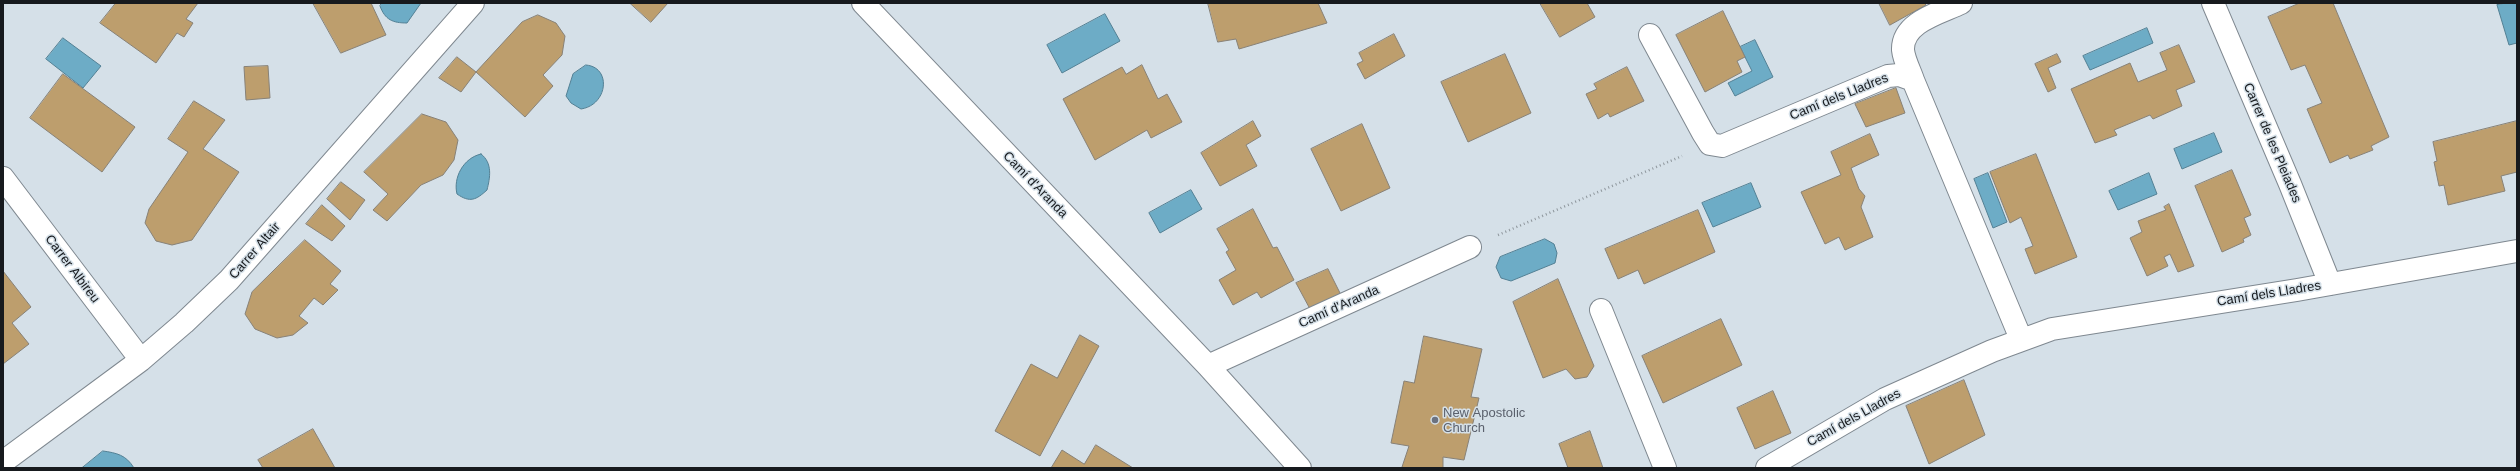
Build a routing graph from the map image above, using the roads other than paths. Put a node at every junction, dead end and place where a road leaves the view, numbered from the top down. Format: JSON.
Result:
{"nodes":[{"id":1,"x":473,"y":3,"type":"edge"},
{"id":2,"x":863,"y":3,"type":"edge"},
{"id":3,"x":1961,"y":3,"type":"edge"},
{"id":4,"x":2213,"y":3,"type":"edge"},
{"id":5,"x":1650,"y":35,"type":"dead end"},
{"id":6,"x":1913,"y":80,"type":"junction"},
{"id":7,"x":3,"y":178,"type":"edge"},
{"id":8,"x":1466,"y":249,"type":"road end"},
{"id":9,"x":2517,"y":251,"type":"edge"},
{"id":10,"x":2330,"y":284,"type":"junction"},
{"id":11,"x":1601,"y":310,"type":"dead end"},
{"id":12,"x":2021,"y":339,"type":"junction"},
{"id":13,"x":141,"y":360,"type":"junction"},
{"id":14,"x":1208,"y":366,"type":"junction"},
{"id":15,"x":3,"y":462,"type":"edge"},
{"id":16,"x":1773,"y":466,"type":"edge"},
{"id":17,"x":1300,"y":468,"type":"edge"},
{"id":18,"x":1665,"y":468,"type":"edge"}],
"edges":[{"from":1,"to":13,"type":"street","name":"Carrer Altair"},
{"from":2,"to":14,"type":"street","name":"Camí d'Aranda"},
{"from":3,"to":6,"type":"street"},
{"from":4,"to":10,"type":"street","name":"Carrer de les Pleiades"},
{"from":5,"to":6,"type":"street","name":"Camí dels Lladres"},
{"from":6,"to":12,"type":"street"},
{"from":7,"to":13,"type":"street","name":"Carrer Albireu"},
{"from":8,"to":14,"type":"street","name":"Camí d'Aranda"},
{"from":9,"to":10,"type":"street","name":"Camí dels Lladres"},
{"from":10,"to":12,"type":"street","name":"Camí dels Lladres"},
{"from":11,"to":18,"type":"street"},
{"from":12,"to":16,"type":"street","name":"Camí dels Lladres"},
{"from":13,"to":15,"type":"street","name":"Carrer Altair"},
{"from":14,"to":17,"type":"street","name":"Camí d'Aranda"}]}
